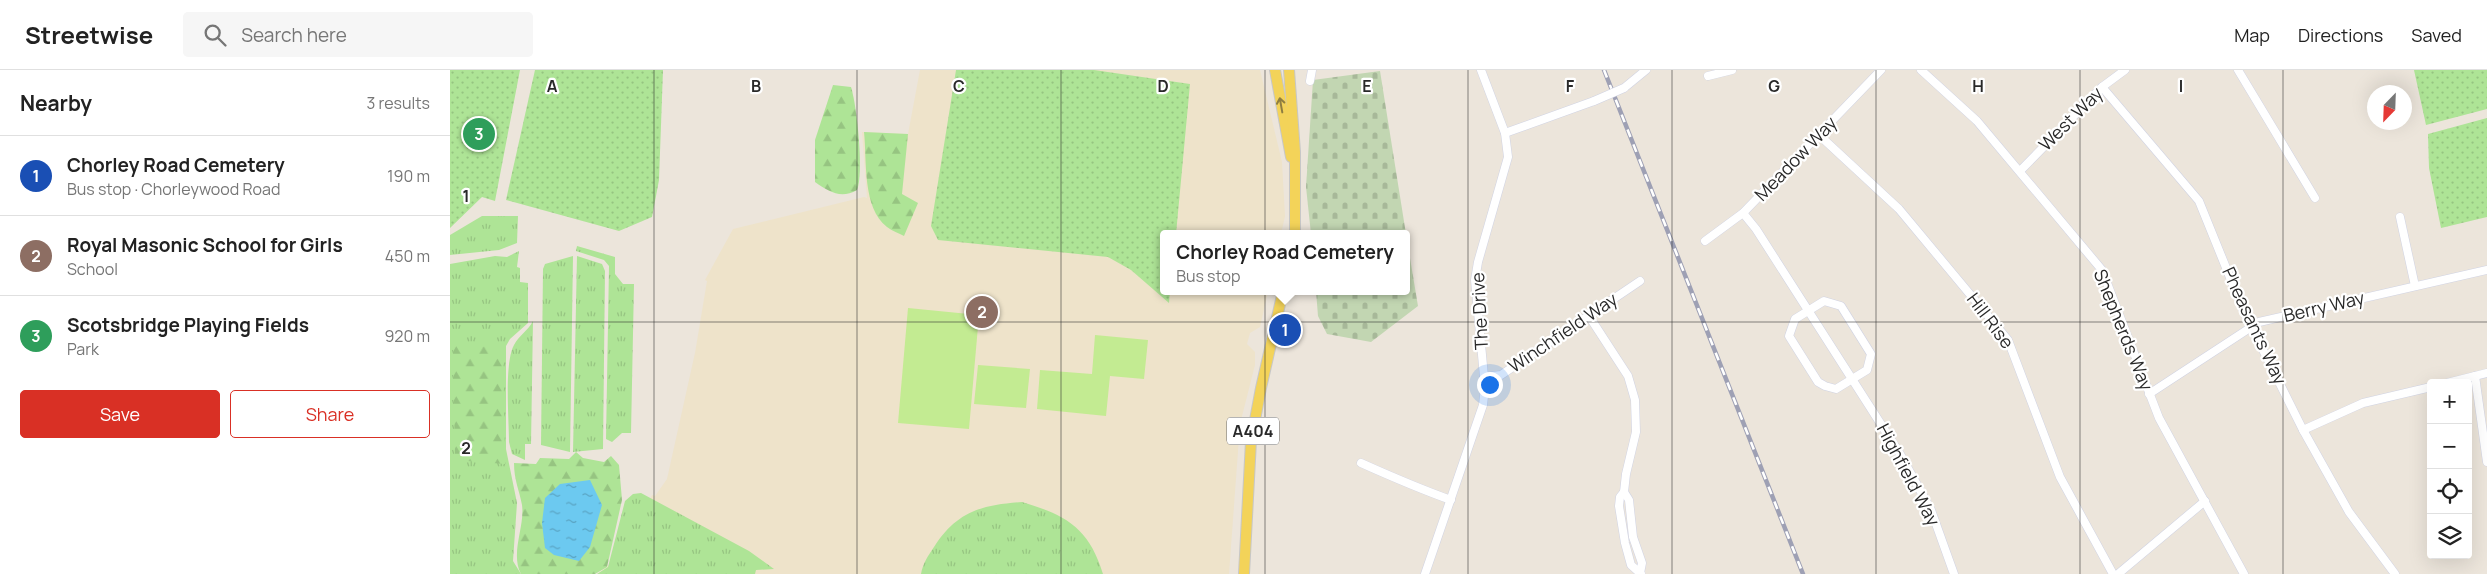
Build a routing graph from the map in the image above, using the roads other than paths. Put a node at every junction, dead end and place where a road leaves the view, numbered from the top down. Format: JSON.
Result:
{"nodes":[{"id":1,"x":1275,"y":70,"type":"edge"},
{"id":2,"x":1289,"y":70,"type":"edge"},
{"id":3,"x":1312,"y":70,"type":"edge"},
{"id":4,"x":1481,"y":70,"type":"edge"},
{"id":5,"x":1646,"y":70,"type":"edge"},
{"id":6,"x":1732,"y":70,"type":"edge"},
{"id":7,"x":1881,"y":70,"type":"edge"},
{"id":8,"x":1921,"y":70,"type":"edge"},
{"id":9,"x":2125,"y":70,"type":"edge"},
{"id":10,"x":2238,"y":70,"type":"edge"},
{"id":11,"x":1708,"y":76,"type":"dead end"},
{"id":12,"x":1310,"y":81,"type":"dead end"},
{"id":13,"x":2102,"y":87,"type":"junction"},
{"id":14,"x":1505,"y":133,"type":"junction"},
{"id":15,"x":1819,"y":135,"type":"junction"},
{"id":16,"x":1294,"y":170,"type":"junction"},
{"id":17,"x":2020,"y":171,"type":"junction"},
{"id":18,"x":2315,"y":198,"type":"dead end"},
{"id":19,"x":1743,"y":213,"type":"junction"},
{"id":20,"x":2400,"y":217,"type":"dead end"},
{"id":21,"x":1295,"y":230,"type":"edge"},
{"id":22,"x":1705,"y":241,"type":"dead end"},
{"id":23,"x":2487,"y":270,"type":"edge"},
{"id":24,"x":1640,"y":281,"type":"dead end"},
{"id":25,"x":2415,"y":286,"type":"junction"},
{"id":26,"x":1282,"y":295,"type":"edge"},
{"id":27,"x":1807,"y":309,"type":"junction"},
{"id":28,"x":1589,"y":316,"type":"junction"},
{"id":29,"x":2251,"y":326,"type":"junction"},
{"id":30,"x":2487,"y":373,"type":"edge"},
{"id":31,"x":2475,"y":376,"type":"junction"},
{"id":32,"x":1484,"y":377,"type":"junction"},
{"id":33,"x":2463,"y":379,"type":"edge"},
{"id":34,"x":1853,"y":380,"type":"junction"},
{"id":35,"x":2427,"y":388,"type":"edge"},
{"id":36,"x":2149,"y":394,"type":"junction"},
{"id":37,"x":2303,"y":430,"type":"junction"},
{"id":38,"x":2487,"y":462,"type":"edge"},
{"id":39,"x":1361,"y":463,"type":"dead end"},
{"id":40,"x":1451,"y":500,"type":"junction"},
{"id":41,"x":2205,"y":502,"type":"junction"},
{"id":42,"x":1641,"y":573,"type":"edge"},
{"id":43,"x":1244,"y":574,"type":"edge"},
{"id":44,"x":1425,"y":574,"type":"edge"},
{"id":45,"x":1954,"y":574,"type":"edge"},
{"id":46,"x":2113,"y":574,"type":"edge"},
{"id":47,"x":2118,"y":574,"type":"edge"},
{"id":48,"x":2244,"y":574,"type":"edge"},
{"id":49,"x":2395,"y":574,"type":"edge"}],
"edges":[{"from":16,"to":1,"type":"main road","one_way":true},
{"from":2,"to":16,"type":"main road"},
{"from":3,"to":12,"type":"street"},
{"from":4,"to":14,"type":"street","name":"The Drive"},
{"from":5,"to":14,"type":"street","bridge":true},
{"from":6,"to":11,"type":"street"},
{"from":7,"to":15,"type":"street","name":"Meadow Way"},
{"from":8,"to":17,"type":"street","name":"Shepherds Way"},
{"from":9,"to":13,"type":"street","name":"West Way"},
{"from":10,"to":18,"type":"street"},
{"from":13,"to":17,"type":"street","name":"West Way"},
{"from":13,"to":29,"type":"street","name":"Pheasants Way"},
{"from":14,"to":32,"type":"street","name":"The Drive"},
{"from":15,"to":19,"type":"street","name":"Meadow Way"},
{"from":15,"to":46,"type":"street","name":"Hill Rise"},
{"from":16,"to":21,"type":"main road"},
{"from":17,"to":36,"type":"street","name":"Shepherds Way"},
{"from":19,"to":22,"type":"street","name":"Meadow Way"},
{"from":19,"to":27,"type":"street","name":"Highfield Way"},
{"from":20,"to":25,"type":"street"},
{"from":23,"to":25,"type":"street","name":"Berry Way"},
{"from":24,"to":28,"type":"street","name":"Winchfield Way"},
{"from":25,"to":29,"type":"street","name":"Berry Way"},
{"from":26,"to":43,"type":"main road","number":"A404"},
{"from":27,"to":34,"type":"street","name":"Highfield Way"},
{"from":27,"to":34,"type":"street"},
{"from":27,"to":34,"type":"street"},
{"from":28,"to":32,"type":"street","name":"Winchfield Way"},
{"from":28,"to":42,"type":"street"},
{"from":29,"to":36,"type":"street","name":"Berry Way"},
{"from":29,"to":37,"type":"street","name":"Pheasants Way"},
{"from":30,"to":31,"type":"street"},
{"from":31,"to":33,"type":"street"},
{"from":31,"to":38,"type":"street"},
{"from":32,"to":40,"type":"street","name":"The Drive"},
{"from":34,"to":45,"type":"street","name":"Highfield Way"},
{"from":35,"to":37,"type":"street"},
{"from":36,"to":41,"type":"street","name":"Shepherds Way"},
{"from":37,"to":49,"type":"street","name":"Pheasants Way"},
{"from":39,"to":40,"type":"street"},
{"from":40,"to":44,"type":"street","name":"The Drive"},
{"from":41,"to":47,"type":"street"},
{"from":41,"to":48,"type":"street","name":"Shepherds Way"}]}
